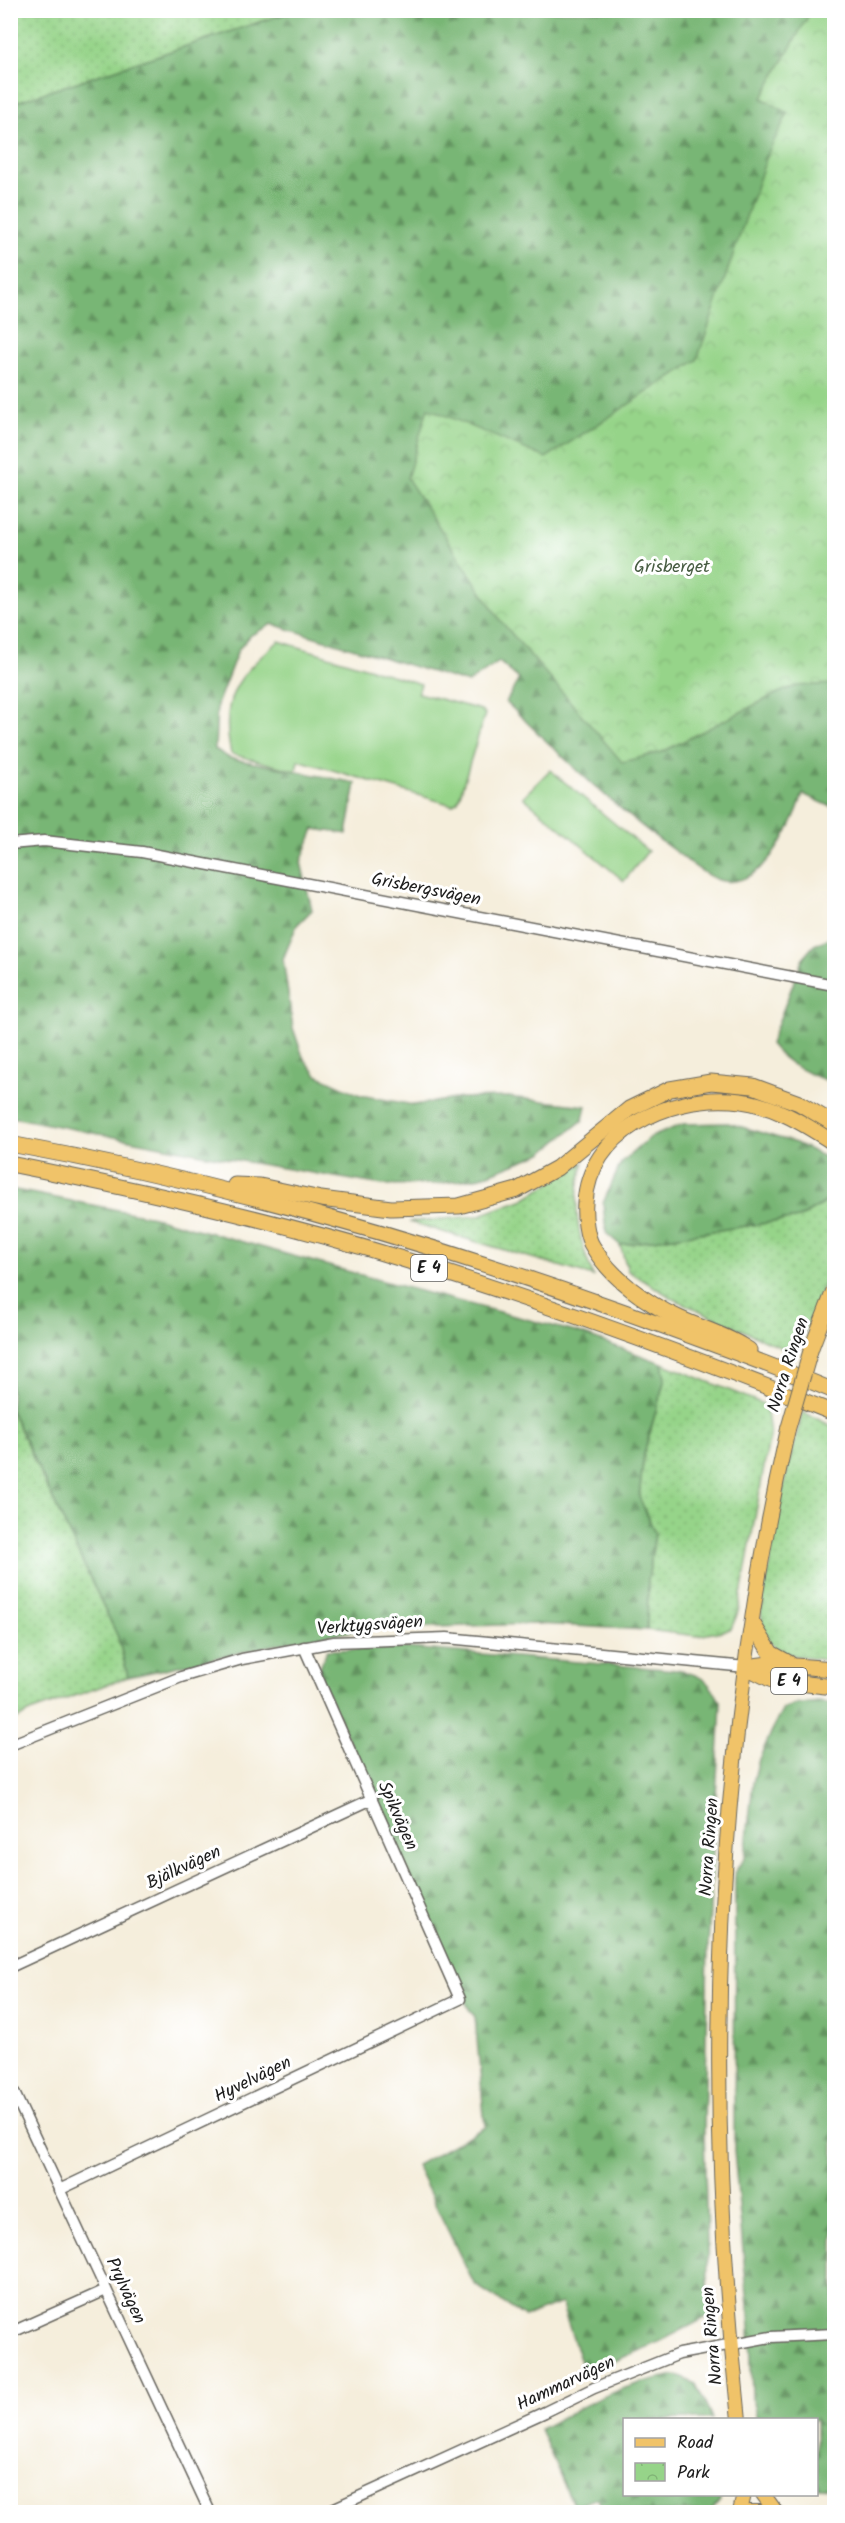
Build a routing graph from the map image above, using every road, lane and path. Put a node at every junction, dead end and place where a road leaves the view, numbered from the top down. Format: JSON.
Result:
{"nodes":[{"id":1,"x":10,"y":844,"type":"edge"},
{"id":2,"x":834,"y":985,"type":"edge"},
{"id":3,"x":834,"y":1124,"type":"edge"},
{"id":4,"x":834,"y":1143,"type":"edge"},
{"id":5,"x":10,"y":1144,"type":"edge"},
{"id":6,"x":10,"y":1164,"type":"edge"},
{"id":7,"x":190,"y":1181,"type":"junction"},
{"id":8,"x":834,"y":1289,"type":"edge"},
{"id":9,"x":769,"y":1363,"type":"junction"},
{"id":10,"x":834,"y":1392,"type":"edge"},
{"id":11,"x":831,"y":1413,"type":"edge"},
{"id":12,"x":753,"y":1624,"type":"junction"},
{"id":13,"x":304,"y":1647,"type":"junction"},
{"id":14,"x":791,"y":1666,"type":"junction"},
{"id":15,"x":746,"y":1667,"type":"junction"},
{"id":16,"x":834,"y":1670,"type":"edge"},
{"id":17,"x":834,"y":1686,"type":"edge"},
{"id":18,"x":10,"y":1744,"type":"edge"},
{"id":19,"x":372,"y":1799,"type":"junction"},
{"id":20,"x":10,"y":1967,"type":"edge"},
{"id":21,"x":460,"y":1999,"type":"joint"},
{"id":22,"x":10,"y":2084,"type":"edge"},
{"id":23,"x":59,"y":2190,"type":"junction"},
{"id":24,"x":106,"y":2290,"type":"junction"},
{"id":25,"x":10,"y":2333,"type":"edge"},
{"id":26,"x":834,"y":2334,"type":"edge"},
{"id":27,"x":731,"y":2343,"type":"junction"},
{"id":28,"x":739,"y":2418,"type":"edge"},
{"id":29,"x":744,"y":2496,"type":"edge"},
{"id":30,"x":764,"y":2496,"type":"edge"},
{"id":31,"x":210,"y":2512,"type":"edge"},
{"id":32,"x":326,"y":2512,"type":"edge"},
{"id":33,"x":740,"y":2512,"type":"edge"},
{"id":34,"x":750,"y":2512,"type":"edge"},
{"id":35,"x":772,"y":2512,"type":"edge"},
{"id":36,"x":776,"y":2512,"type":"edge"}],
"edges":[{"from":1,"to":2,"type":"street","name":"Grisbergsvägen"},
{"from":3,"to":7,"type":"highway","number":"E 4"},
{"from":4,"to":9,"type":"highway","number":"E 4"},
{"from":5,"to":7,"type":"highway","number":"E 4"},
{"from":6,"to":11,"type":"highway","number":"E 4"},
{"from":7,"to":9,"type":"highway","number":"E 4"},
{"from":8,"to":12,"type":"main road","name":"Norra Ringen","bridge":true},
{"from":9,"to":10,"type":"highway","number":"E 4"},
{"from":12,"to":14,"type":"highway","number":"E 4"},
{"from":12,"to":15,"type":"main road","name":"Norra Ringen"},
{"from":13,"to":15,"type":"street","name":"Verktygsvägen"},
{"from":13,"to":18,"type":"street","name":"Verktygsvägen"},
{"from":13,"to":19,"type":"street","name":"Spikvägen"},
{"from":14,"to":15,"type":"highway","number":"E 4"},
{"from":14,"to":16,"type":"highway","number":"E 4"},
{"from":15,"to":17,"type":"highway","number":"E 4"},
{"from":15,"to":27,"type":"main road","name":"Norra Ringen"},
{"from":19,"to":20,"type":"street","name":"Bjälkvägen"},
{"from":19,"to":21,"type":"street","name":"Spikvägen"},
{"from":21,"to":23,"type":"street","name":"Hyvelvägen"},
{"from":22,"to":23,"type":"street","name":"Prylvägen"},
{"from":23,"to":24,"type":"street","name":"Prylvägen"},
{"from":24,"to":25,"type":"street"},
{"from":24,"to":31,"type":"street","name":"Prylvägen"},
{"from":26,"to":27,"type":"street","name":"Hammarvägen"},
{"from":27,"to":28,"type":"main road","name":"Norra Ringen"},
{"from":27,"to":32,"type":"street","name":"Hammarvägen"},
{"from":29,"to":33,"type":"main road"},
{"from":30,"to":36,"type":"main road"},
{"from":34,"to":35,"type":"main road"}]}
